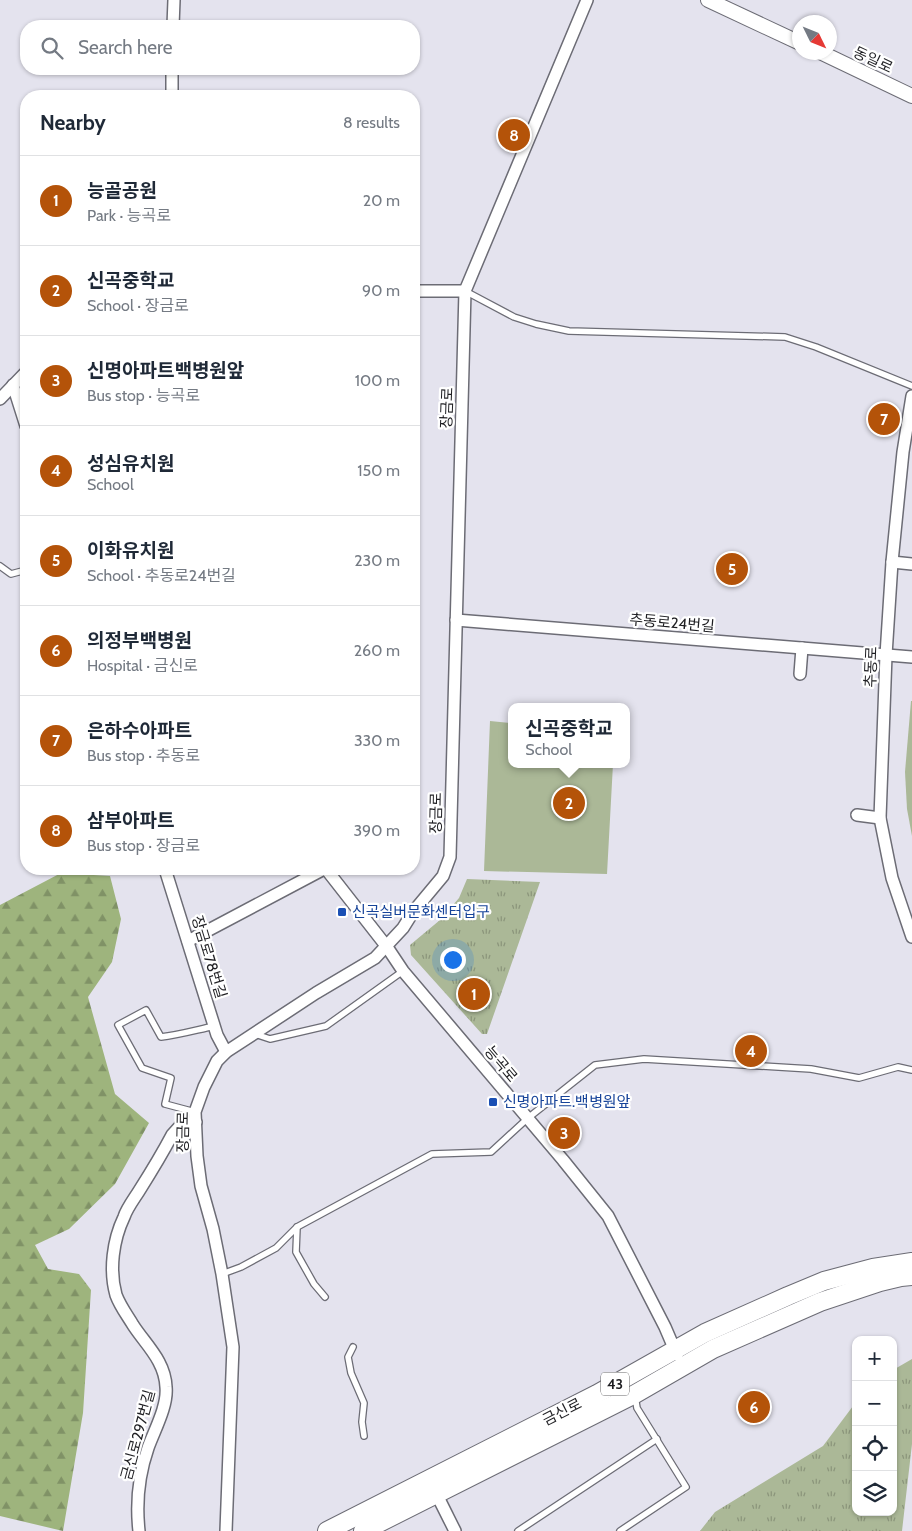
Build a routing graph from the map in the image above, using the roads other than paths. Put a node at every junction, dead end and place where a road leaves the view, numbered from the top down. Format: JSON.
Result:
{"nodes":[{"id":1,"x":174,"y":0,"type":"edge"},
{"id":2,"x":587,"y":0,"type":"edge"},
{"id":3,"x":708,"y":0,"type":"edge"},
{"id":4,"x":174,"y":20,"type":"edge"},
{"id":5,"x":792,"y":39,"type":"edge"},
{"id":6,"x":837,"y":60,"type":"edge"},
{"id":7,"x":172,"y":75,"type":"edge"},
{"id":8,"x":172,"y":90,"type":"edge"},
{"id":9,"x":912,"y":96,"type":"edge"},
{"id":10,"x":420,"y":290,"type":"edge"},
{"id":11,"x":465,"y":291,"type":"junction"},
{"id":12,"x":20,"y":378,"type":"edge"},
{"id":13,"x":13,"y":385,"type":"junction"},
{"id":14,"x":912,"y":386,"type":"edge"},
{"id":15,"x":912,"y":396,"type":"edge"},
{"id":16,"x":0,"y":399,"type":"edge"},
{"id":17,"x":20,"y":407,"type":"edge"},
{"id":18,"x":892,"y":562,"type":"junction"},
{"id":19,"x":912,"y":564,"type":"edge"},
{"id":20,"x":0,"y":566,"type":"edge"},
{"id":21,"x":20,"y":572,"type":"edge"},
{"id":22,"x":456,"y":620,"type":"junction"},
{"id":23,"x":802,"y":648,"type":"junction"},
{"id":24,"x":886,"y":655,"type":"junction"},
{"id":25,"x":912,"y":657,"type":"edge"},
{"id":26,"x":800,"y":674,"type":"dead end"},
{"id":27,"x":857,"y":815,"type":"dead end"},
{"id":28,"x":880,"y":818,"type":"junction"},
{"id":29,"x":167,"y":875,"type":"edge"},
{"id":30,"x":314,"y":875,"type":"edge"},
{"id":31,"x":330,"y":875,"type":"edge"},
{"id":32,"x":912,"y":937,"type":"edge"},
{"id":33,"x":188,"y":941,"type":"junction"},
{"id":34,"x":387,"y":947,"type":"junction"},
{"id":35,"x":403,"y":971,"type":"junction"},
{"id":36,"x":215,"y":1026,"type":"junction"},
{"id":37,"x":253,"y":1034,"type":"junction"},
{"id":38,"x":226,"y":1052,"type":"junction"},
{"id":39,"x":912,"y":1070,"type":"edge"},
{"id":40,"x":196,"y":1117,"type":"junction"},
{"id":41,"x":528,"y":1118,"type":"junction"},
{"id":42,"x":297,"y":1227,"type":"junction"},
{"id":43,"x":912,"y":1262,"type":"edge"},
{"id":44,"x":222,"y":1274,"type":"junction"},
{"id":45,"x":912,"y":1276,"type":"edge"},
{"id":46,"x":326,"y":1297,"type":"dead end"},
{"id":47,"x":353,"y":1347,"type":"dead end"},
{"id":48,"x":678,"y":1358,"type":"junction"},
{"id":49,"x":635,"y":1394,"type":"junction"},
{"id":50,"x":364,"y":1436,"type":"dead end"},
{"id":51,"x":657,"y":1439,"type":"junction"},
{"id":52,"x":436,"y":1494,"type":"junction"},
{"id":53,"x":139,"y":1531,"type":"edge"},
{"id":54,"x":226,"y":1531,"type":"edge"},
{"id":55,"x":327,"y":1531,"type":"edge"},
{"id":56,"x":364,"y":1531,"type":"edge"},
{"id":57,"x":455,"y":1531,"type":"edge"},
{"id":58,"x":518,"y":1531,"type":"edge"},
{"id":59,"x":620,"y":1531,"type":"edge"}],
"edges":[{"from":1,"to":4,"type":"street"},
{"from":2,"to":11,"type":"street","name":"장금로"},
{"from":3,"to":5,"type":"street"},
{"from":6,"to":9,"type":"street","name":"동일로"},
{"from":7,"to":8,"type":"street"},
{"from":10,"to":11,"type":"street"},
{"from":11,"to":14,"type":"lane"},
{"from":11,"to":22,"type":"street","name":"장금로"},
{"from":12,"to":13,"type":"street"},
{"from":13,"to":16,"type":"street"},
{"from":13,"to":17,"type":"street"},
{"from":15,"to":18,"type":"street","name":"추동로"},
{"from":18,"to":19,"type":"street"},
{"from":18,"to":24,"type":"street","name":"추동로"},
{"from":20,"to":21,"type":"lane"},
{"from":22,"to":23,"type":"street","name":"추동로24번길"},
{"from":22,"to":34,"type":"street","name":"장금로"},
{"from":23,"to":24,"type":"street","name":"추동로24번길"},
{"from":23,"to":26,"type":"street"},
{"from":24,"to":25,"type":"street","name":"추동로24번길"},
{"from":24,"to":28,"type":"street","name":"추동로"},
{"from":27,"to":28,"type":"street"},
{"from":28,"to":32,"type":"street","name":"추동로"},
{"from":29,"to":33,"type":"street","name":"장금로78번길"},
{"from":30,"to":33,"type":"street"},
{"from":31,"to":34,"type":"street","name":"능곡로"},
{"from":33,"to":36,"type":"street","name":"장금로78번길"},
{"from":34,"to":35,"type":"street","name":"능곡로"},
{"from":34,"to":37,"type":"street","name":"장금로"},
{"from":35,"to":37,"type":"lane"},
{"from":35,"to":41,"type":"street","name":"능곡로"},
{"from":36,"to":38,"type":"street","name":"장금로78번길"},
{"from":36,"to":40,"type":"lane"},
{"from":37,"to":38,"type":"street","name":"장금로"},
{"from":38,"to":40,"type":"street","name":"장금로"},
{"from":39,"to":41,"type":"lane"},
{"from":40,"to":44,"type":"street","name":"장금로"},
{"from":40,"to":53,"type":"street","name":"금신로297번길"},
{"from":41,"to":42,"type":"lane"},
{"from":41,"to":48,"type":"street","name":"능곡로"},
{"from":42,"to":44,"type":"lane"},
{"from":42,"to":46,"type":"lane"},
{"from":43,"to":48,"type":"main road","name":"금신로","number":"43"},
{"from":44,"to":54,"type":"street","name":"장금로"},
{"from":45,"to":48,"type":"main road","name":"금신로","number":"43"},
{"from":47,"to":50,"type":"lane"},
{"from":48,"to":49,"type":"main road","name":"금신로","number":"43"},
{"from":48,"to":55,"type":"main road","name":"금신로","number":"43"},
{"from":49,"to":51,"type":"lane"},
{"from":49,"to":52,"type":"main road","name":"금신로","number":"43"},
{"from":51,"to":58,"type":"lane"},
{"from":51,"to":59,"type":"lane"},
{"from":52,"to":56,"type":"main road","name":"금신로","number":"43"},
{"from":52,"to":57,"type":"street"}]}
